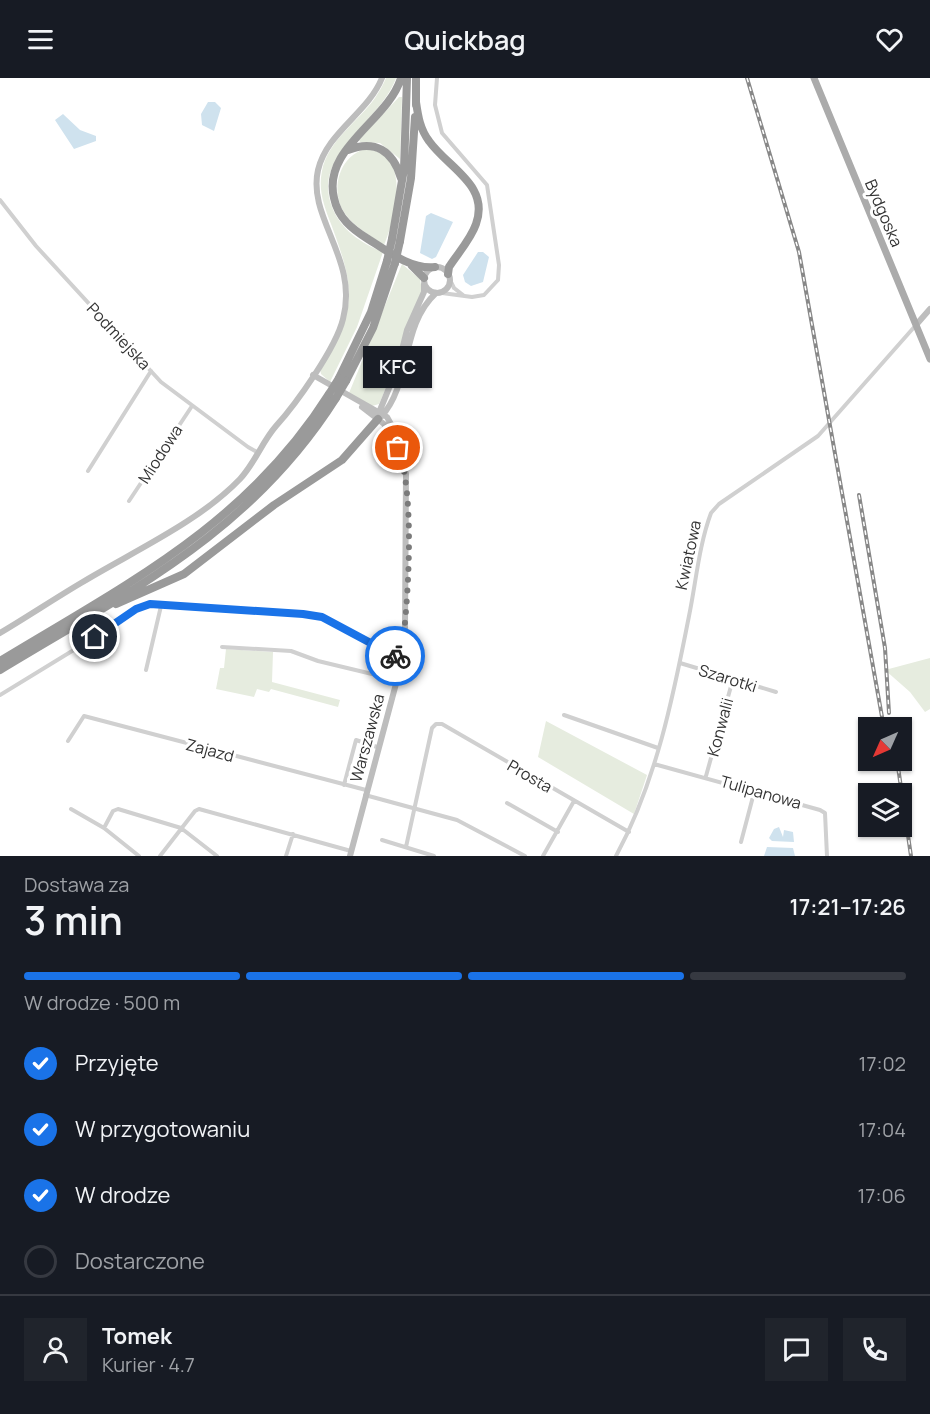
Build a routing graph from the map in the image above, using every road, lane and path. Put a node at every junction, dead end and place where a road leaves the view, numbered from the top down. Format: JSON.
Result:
{"nodes":[{"id":1,"x":382,"y":78,"type":"edge"},
{"id":2,"x":401,"y":78,"type":"edge"},
{"id":3,"x":407,"y":78,"type":"edge"},
{"id":4,"x":416,"y":78,"type":"edge"},
{"id":5,"x":437,"y":78,"type":"edge"},
{"id":6,"x":814,"y":78,"type":"edge"},
{"id":7,"x":416,"y":102,"type":"junction"},
{"id":8,"x":347,"y":151,"type":"junction"},
{"id":9,"x":403,"y":182,"type":"junction"},
{"id":10,"x":0,"y":200,"type":"edge"},
{"id":11,"x":396,"y":240,"type":"junction"},
{"id":12,"x":407,"y":261,"type":"junction"},
{"id":13,"x":435,"y":267,"type":"junction"},
{"id":14,"x":449,"y":277,"type":"junction"},
{"id":15,"x":424,"y":281,"type":"junction"},
{"id":16,"x":439,"y":293,"type":"junction"},
{"id":17,"x":466,"y":297,"type":"junction"},
{"id":18,"x":930,"y":309,"type":"edge"},
{"id":19,"x":916,"y":325,"type":"junction"},
{"id":20,"x":930,"y":359,"type":"edge"},
{"id":21,"x":151,"y":371,"type":"junction"},
{"id":22,"x":313,"y":375,"type":"junction"},
{"id":23,"x":333,"y":396,"type":"junction"},
{"id":24,"x":192,"y":406,"type":"junction"},
{"id":25,"x":380,"y":415,"type":"junction"},
{"id":26,"x":257,"y":452,"type":"junction"},
{"id":27,"x":88,"y":471,"type":"dead end"},
{"id":28,"x":129,"y":501,"type":"dead end"},
{"id":29,"x":161,"y":606,"type":"junction"},
{"id":30,"x":90,"y":615,"type":"junction"},
{"id":31,"x":0,"y":633,"type":"edge"},
{"id":32,"x":222,"y":647,"type":"dead end"},
{"id":33,"x":401,"y":659,"type":"junction"},
{"id":34,"x":0,"y":661,"type":"edge"},
{"id":35,"x":680,"y":663,"type":"junction"},
{"id":36,"x":0,"y":670,"type":"edge"},
{"id":37,"x":146,"y":670,"type":"dead end"},
{"id":38,"x":733,"y":679,"type":"junction"},
{"id":39,"x":397,"y":680,"type":"junction"},
{"id":40,"x":776,"y":693,"type":"dead end"},
{"id":41,"x":0,"y":694,"type":"edge"},
{"id":42,"x":564,"y":715,"type":"dead end"},
{"id":43,"x":68,"y":741,"type":"dead end"},
{"id":44,"x":378,"y":747,"type":"junction"},
{"id":45,"x":658,"y":748,"type":"junction"},
{"id":46,"x":654,"y":764,"type":"junction"},
{"id":47,"x":706,"y":776,"type":"junction"},
{"id":48,"x":344,"y":785,"type":"junction"},
{"id":49,"x":755,"y":789,"type":"junction"},
{"id":50,"x":366,"y":793,"type":"junction"},
{"id":51,"x":574,"y":801,"type":"junction"},
{"id":52,"x":507,"y":802,"type":"dead end"},
{"id":53,"x":415,"y":808,"type":"junction"},
{"id":54,"x":70,"y":809,"type":"dead end"},
{"id":55,"x":104,"y":828,"type":"junction"},
{"id":56,"x":181,"y":828,"type":"junction"},
{"id":57,"x":558,"y":832,"type":"junction"},
{"id":58,"x":629,"y":832,"type":"junction"},
{"id":59,"x":293,"y":834,"type":"junction"},
{"id":60,"x":382,"y":840,"type":"dead end"},
{"id":61,"x":741,"y":842,"type":"dead end"},
{"id":62,"x":406,"y":847,"type":"junction"},
{"id":63,"x":350,"y":853,"type":"edge"},
{"id":64,"x":139,"y":856,"type":"edge"},
{"id":65,"x":160,"y":856,"type":"edge"},
{"id":66,"x":217,"y":856,"type":"edge"},
{"id":67,"x":286,"y":856,"type":"edge"},
{"id":68,"x":434,"y":856,"type":"edge"},
{"id":69,"x":525,"y":856,"type":"edge"},
{"id":70,"x":543,"y":856,"type":"edge"},
{"id":71,"x":616,"y":856,"type":"edge"},
{"id":72,"x":827,"y":856,"type":"edge"}],
"edges":[{"from":1,"to":22,"type":"street"},
{"from":2,"to":8,"type":"highway"},
{"from":3,"to":9,"type":"highway"},
{"from":4,"to":7,"type":"highway"},
{"from":5,"to":17,"type":"street"},
{"from":6,"to":19,"type":"main road","name":"Bydgoska"},
{"from":7,"to":11,"type":"highway"},
{"from":7,"to":14,"type":"highway"},
{"from":8,"to":9,"type":"highway"},
{"from":8,"to":12,"type":"highway"},
{"from":9,"to":11,"type":"highway"},
{"from":10,"to":21,"type":"street","name":"Podmiejska"},
{"from":11,"to":23,"type":"highway","bridge":true},
{"from":12,"to":13,"type":"highway"},
{"from":12,"to":15,"type":"highway"},
{"from":13,"to":14,"type":"street"},
{"from":13,"to":15,"type":"street"},
{"from":14,"to":16,"type":"street"},
{"from":14,"to":17,"type":"street"},
{"from":15,"to":16,"type":"street"},
{"from":15,"to":25,"type":"street"},
{"from":16,"to":17,"type":"street"},
{"from":16,"to":25,"type":"street"},
{"from":18,"to":19,"type":"street","name":"Kwiatowa"},
{"from":19,"to":20,"type":"main road","name":"Bydgoska"},
{"from":19,"to":35,"type":"street","name":"Kwiatowa"},
{"from":21,"to":24,"type":"street","name":"Podmiejska"},
{"from":21,"to":27,"type":"street"},
{"from":22,"to":25,"type":"street","name":"Warszawska"},
{"from":22,"to":26,"type":"street"},
{"from":23,"to":30,"type":"highway"},
{"from":23,"to":34,"type":"highway"},
{"from":24,"to":26,"type":"street","name":"Podmiejska"},
{"from":24,"to":28,"type":"street","name":"Miodowa"},
{"from":25,"to":30,"type":"highway"},
{"from":25,"to":33,"type":"street","name":"Warszawska"},
{"from":26,"to":31,"type":"street"},
{"from":29,"to":33,"type":"street"},
{"from":29,"to":37,"type":"street"},
{"from":29,"to":41,"type":"street"},
{"from":30,"to":36,"type":"highway"},
{"from":32,"to":39,"type":"street"},
{"from":33,"to":39,"type":"street","name":"Warszawska"},
{"from":35,"to":38,"type":"street","name":"Szarotki"},
{"from":35,"to":45,"type":"street","name":"Kwiatowa"},
{"from":38,"to":40,"type":"street","name":"Szarotki"},
{"from":38,"to":47,"type":"street","name":"Konwalii"},
{"from":39,"to":44,"type":"street","name":"Warszawska"},
{"from":42,"to":45,"type":"street"},
{"from":43,"to":48,"type":"street","name":"Zajazd"},
{"from":44,"to":48,"type":"street"},
{"from":44,"to":50,"type":"street","name":"Warszawska"},
{"from":45,"to":46,"type":"street","name":"Kwiatowa"},
{"from":46,"to":47,"type":"street","name":"Tulipanowa"},
{"from":46,"to":58,"type":"street","name":"Kwiatowa"},
{"from":47,"to":49,"type":"street","name":"Tulipanowa"},
{"from":48,"to":50,"type":"street","name":"Zajazd"},
{"from":49,"to":61,"type":"street"},
{"from":49,"to":72,"type":"street","name":"Tulipanowa"},
{"from":50,"to":53,"type":"street","name":"Zajazd"},
{"from":50,"to":63,"type":"street","name":"Warszawska"},
{"from":51,"to":53,"type":"street","name":"Prosta"},
{"from":51,"to":57,"type":"street"},
{"from":51,"to":58,"type":"street","name":"Prosta"},
{"from":52,"to":57,"type":"street"},
{"from":53,"to":62,"type":"street"},
{"from":53,"to":69,"type":"street","name":"Zajazd"},
{"from":54,"to":55,"type":"street"},
{"from":55,"to":56,"type":"street"},
{"from":55,"to":64,"type":"street"},
{"from":56,"to":59,"type":"street"},
{"from":56,"to":65,"type":"street"},
{"from":56,"to":66,"type":"street"},
{"from":57,"to":70,"type":"street"},
{"from":58,"to":71,"type":"street","name":"Kwiatowa"},
{"from":59,"to":63,"type":"street"},
{"from":59,"to":67,"type":"street"},
{"from":60,"to":62,"type":"street"},
{"from":62,"to":68,"type":"street"}]}
